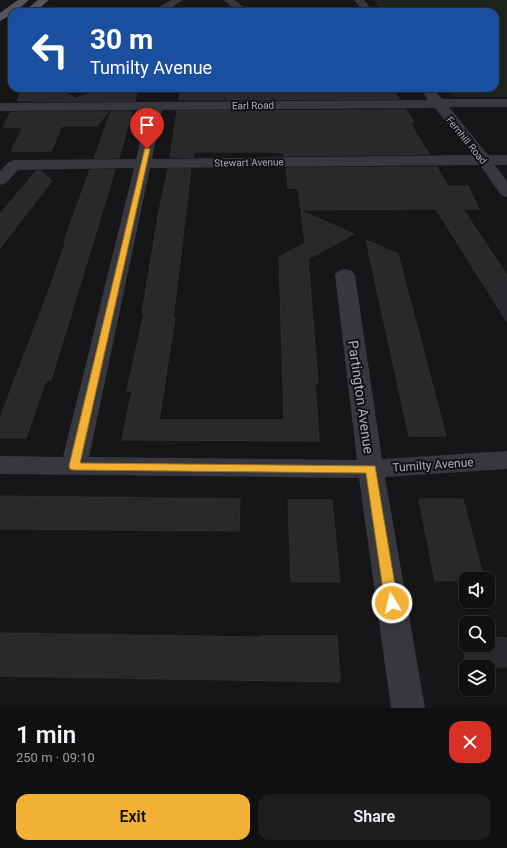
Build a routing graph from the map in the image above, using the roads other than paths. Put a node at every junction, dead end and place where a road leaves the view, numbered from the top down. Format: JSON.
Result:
{"nodes":[{"id":1,"x":24,"y":0,"type":"edge"},
{"id":2,"x":44,"y":0,"type":"edge"},
{"id":3,"x":178,"y":0,"type":"edge"},
{"id":4,"x":229,"y":0,"type":"edge"},
{"id":5,"x":359,"y":0,"type":"edge"},
{"id":6,"x":13,"y":8,"type":"edge"},
{"id":7,"x":33,"y":8,"type":"edge"},
{"id":8,"x":163,"y":8,"type":"edge"},
{"id":9,"x":239,"y":8,"type":"edge"},
{"id":10,"x":366,"y":8,"type":"edge"},
{"id":11,"x":429,"y":92,"type":"edge"},
{"id":12,"x":82,"y":94,"type":"dead end"},
{"id":13,"x":507,"y":103,"type":"edge"},
{"id":14,"x":438,"y":104,"type":"junction"},
{"id":15,"x":74,"y":106,"type":"junction"},
{"id":16,"x":156,"y":106,"type":"junction"},
{"id":17,"x":0,"y":107,"type":"edge"},
{"id":18,"x":484,"y":160,"type":"junction"},
{"id":19,"x":507,"y":160,"type":"edge"},
{"id":20,"x":144,"y":163,"type":"junction"},
{"id":21,"x":0,"y":180,"type":"edge"},
{"id":22,"x":507,"y":192,"type":"edge"},
{"id":23,"x":345,"y":275,"type":"dead end"},
{"id":24,"x":507,"y":460,"type":"edge"},
{"id":25,"x":0,"y":465,"type":"edge"},
{"id":26,"x":74,"y":466,"type":"junction"},
{"id":27,"x":371,"y":469,"type":"junction"},
{"id":28,"x":408,"y":708,"type":"edge"}],
"edges":[{"from":1,"to":6,"type":"main road"},
{"from":2,"to":7,"type":"main road"},
{"from":3,"to":8,"type":"street"},
{"from":4,"to":9,"type":"street"},
{"from":5,"to":10,"type":"street"},
{"from":11,"to":14,"type":"street","name":"Fernhill Road"},
{"from":12,"to":15,"type":"street"},
{"from":13,"to":14,"type":"street","name":"Earl Road"},
{"from":14,"to":16,"type":"street","name":"Earl Road"},
{"from":14,"to":18,"type":"street","name":"Fernhill Road"},
{"from":15,"to":16,"type":"street","name":"Earl Road"},
{"from":15,"to":17,"type":"street","name":"Earl Road"},
{"from":16,"to":20,"type":"street"},
{"from":18,"to":19,"type":"street","name":"Stewart Avenue"},
{"from":18,"to":20,"type":"street","name":"Stewart Avenue"},
{"from":18,"to":22,"type":"street","name":"Fernhill Road"},
{"from":20,"to":21,"type":"street","name":"Stewart Avenue"},
{"from":20,"to":26,"type":"street"},
{"from":23,"to":27,"type":"street","name":"Partington Avenue"},
{"from":24,"to":27,"type":"street","name":"Tumilty Avenue"},
{"from":25,"to":26,"type":"street","name":"Tumilty Avenue"},
{"from":26,"to":27,"type":"street","name":"Tumilty Avenue"},
{"from":27,"to":28,"type":"street","name":"Partington Avenue"}]}
